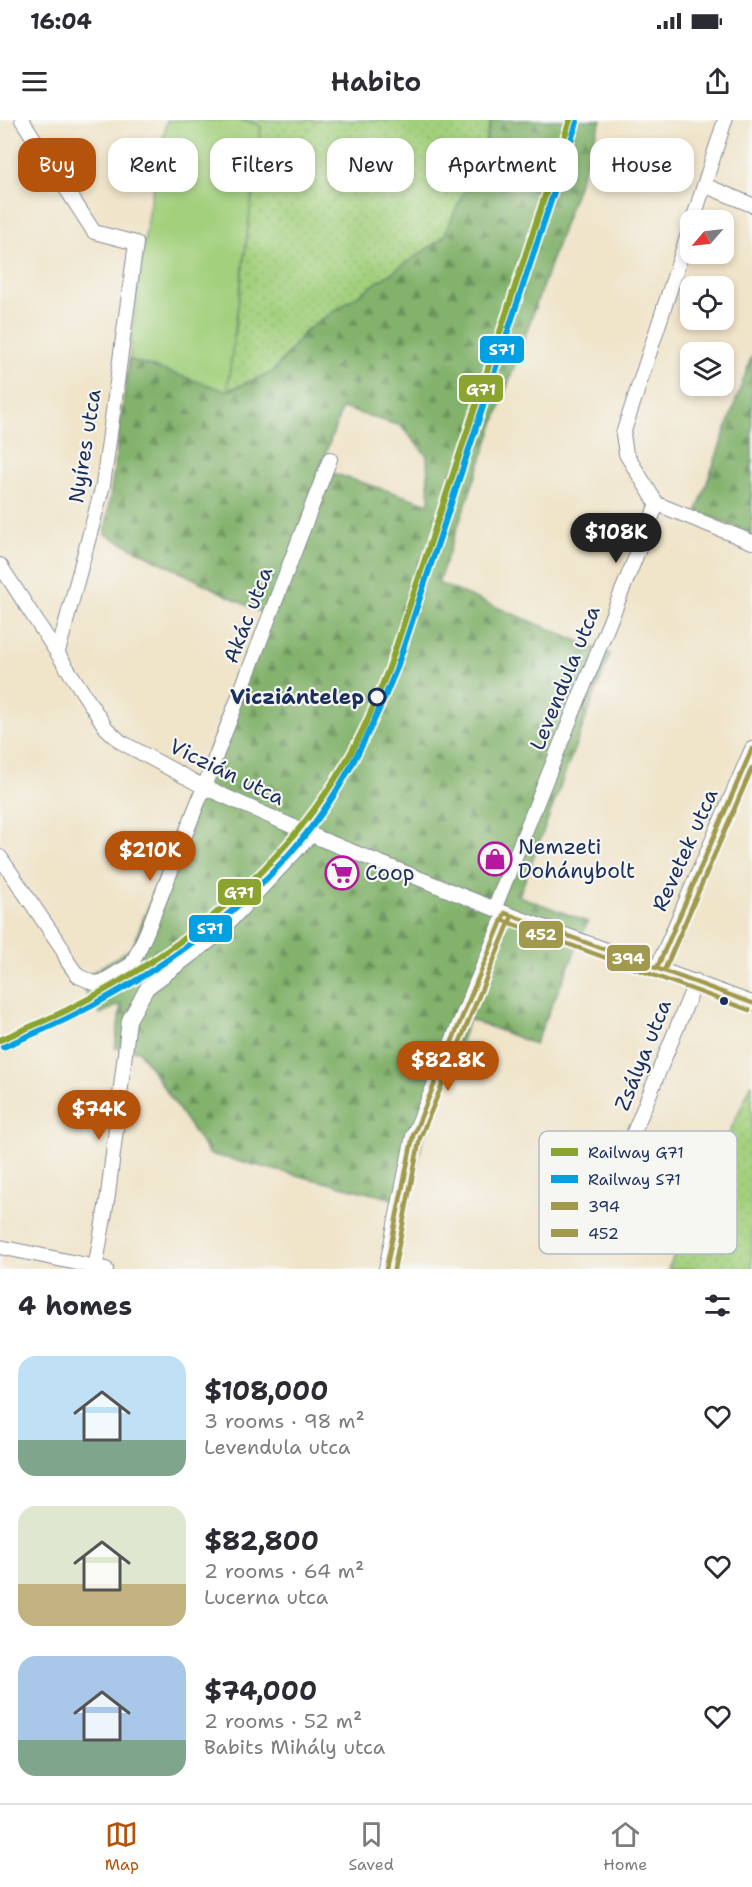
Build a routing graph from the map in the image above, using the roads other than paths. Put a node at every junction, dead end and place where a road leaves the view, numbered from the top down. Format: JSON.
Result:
{"nodes":[{"id":1,"x":22,"y":120,"type":"edge"},
{"id":2,"x":725,"y":120,"type":"edge"},
{"id":3,"x":704,"y":185,"type":"junction"},
{"id":4,"x":752,"y":205,"type":"edge"},
{"id":5,"x":696,"y":210,"type":"edge"},
{"id":6,"x":680,"y":259,"type":"edge"},
{"id":7,"x":330,"y":459,"type":"dead end"},
{"id":8,"x":657,"y":504,"type":"junction"},
{"id":9,"x":752,"y":542,"type":"edge"},
{"id":10,"x":0,"y":565,"type":"edge"},
{"id":11,"x":58,"y":652,"type":"junction"},
{"id":12,"x":752,"y":748,"type":"edge"},
{"id":13,"x":204,"y":787,"type":"junction"},
{"id":14,"x":312,"y":834,"type":"junction"},
{"id":15,"x":0,"y":857,"type":"edge"},
{"id":16,"x":500,"y":910,"type":"junction"},
{"id":17,"x":657,"y":968,"type":"junction"},
{"id":18,"x":696,"y":981,"type":"junction"},
{"id":19,"x":752,"y":1002,"type":"edge"},
{"id":20,"x":634,"y":1131,"type":"edge"},
{"id":21,"x":0,"y":1246,"type":"edge"},
{"id":22,"x":99,"y":1268,"type":"edge"},
{"id":23,"x":386,"y":1269,"type":"edge"}],
"edges":[{"from":1,"to":11,"type":"street","name":"Nyíres utca"},
{"from":2,"to":3,"type":"street"},
{"from":3,"to":4,"type":"street"},
{"from":3,"to":5,"type":"street"},
{"from":6,"to":8,"type":"street"},
{"from":7,"to":13,"type":"street","name":"Akác utca"},
{"from":8,"to":9,"type":"street"},
{"from":8,"to":16,"type":"street","name":"Levendula utca"},
{"from":10,"to":11,"type":"street","name":"Viczián utca"},
{"from":11,"to":13,"type":"street","name":"Viczián utca"},
{"from":12,"to":17,"type":"street","name":"Revetek utca"},
{"from":13,"to":14,"type":"street","name":"Viczián utca"},
{"from":13,"to":15,"type":"street","name":"Akác utca"},
{"from":14,"to":16,"type":"street","name":"Viczián utca"},
{"from":14,"to":22,"type":"street"},
{"from":16,"to":17,"type":"street","name":"Viczián utca"},
{"from":16,"to":23,"type":"street","name":"Levendula utca"},
{"from":17,"to":18,"type":"street","name":"Viczián utca"},
{"from":18,"to":19,"type":"street","name":"Viczián utca"},
{"from":18,"to":20,"type":"street","name":"Zsálya utca"},
{"from":21,"to":22,"type":"street"}]}
